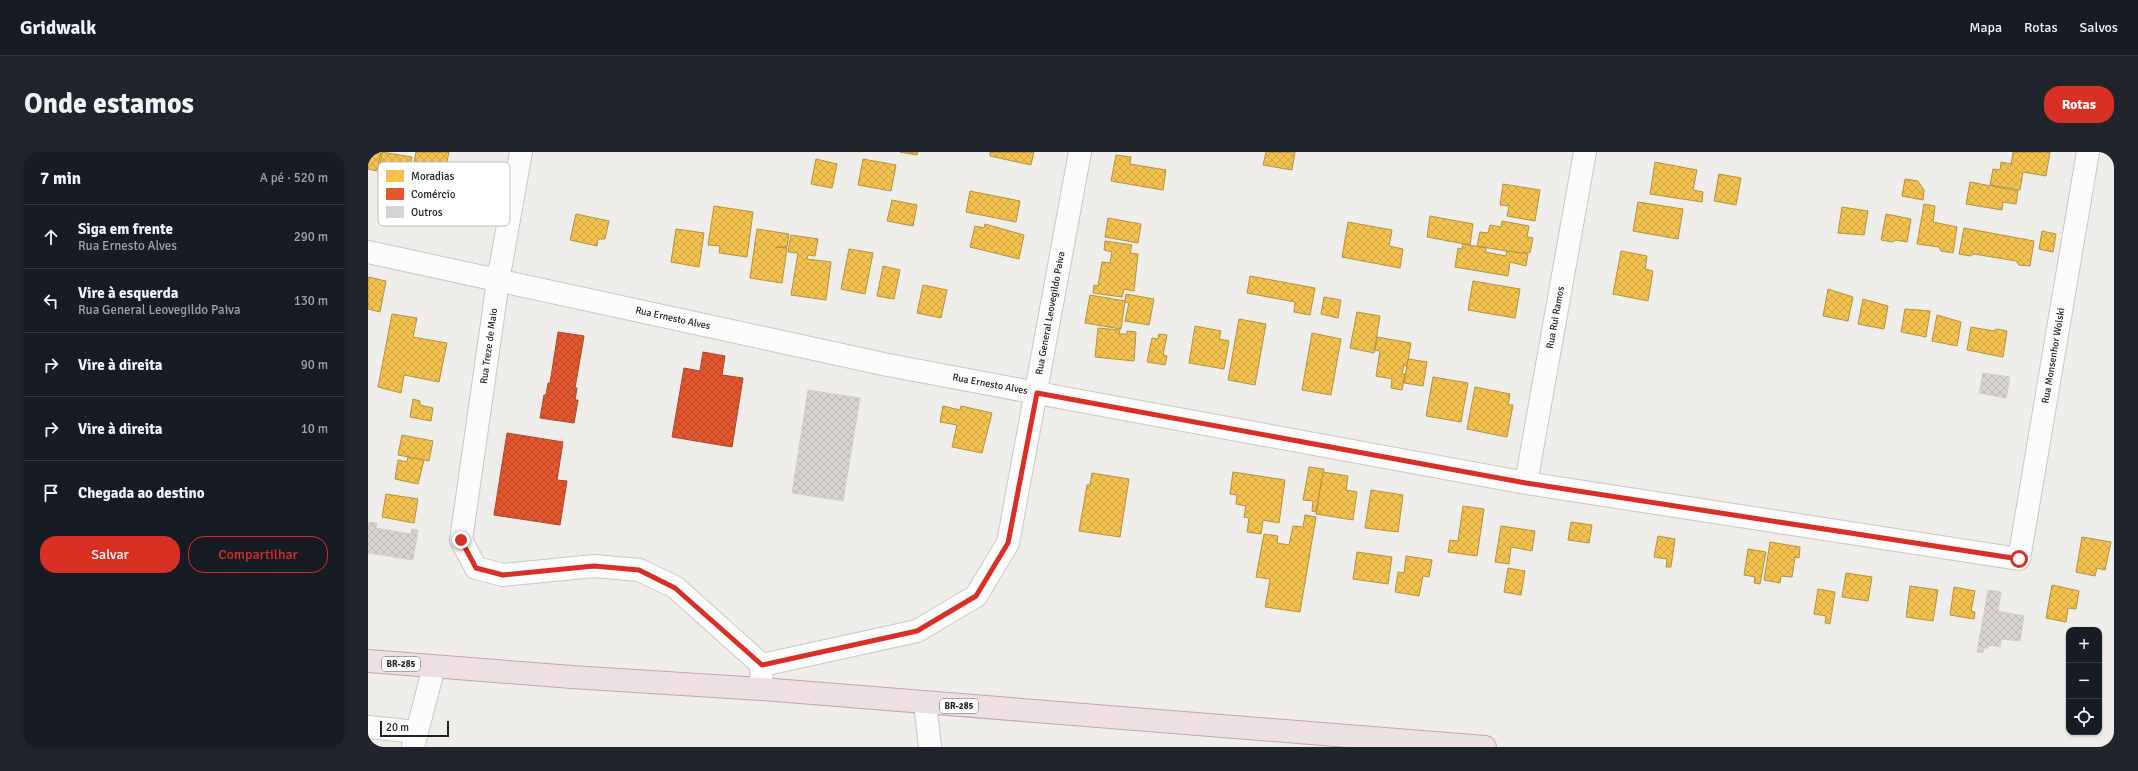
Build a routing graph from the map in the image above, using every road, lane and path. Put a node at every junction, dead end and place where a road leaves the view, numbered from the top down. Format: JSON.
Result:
{"nodes":[{"id":1,"x":521,"y":152,"type":"edge"},
{"id":2,"x":1080,"y":152,"type":"edge"},
{"id":3,"x":1585,"y":152,"type":"edge"},
{"id":4,"x":2088,"y":152,"type":"edge"},
{"id":5,"x":510,"y":214,"type":"edge"},
{"id":6,"x":508,"y":226,"type":"edge"},
{"id":7,"x":368,"y":252,"type":"edge"},
{"id":8,"x":498,"y":281,"type":"junction"},
{"id":9,"x":1037,"y":393,"type":"junction"},
{"id":10,"x":1526,"y":483,"type":"junction"},
{"id":11,"x":2019,"y":559,"type":"joint"},
{"id":12,"x":368,"y":661,"type":"edge"},
{"id":13,"x":762,"y":665,"type":"junction"},
{"id":14,"x":434,"y":667,"type":"junction"},
{"id":15,"x":761,"y":689,"type":"junction"},
{"id":16,"x":925,"y":703,"type":"junction"},
{"id":17,"x":368,"y":727,"type":"edge"},
{"id":18,"x":415,"y":740,"type":"edge"},
{"id":19,"x":930,"y":747,"type":"edge"},
{"id":20,"x":1485,"y":747,"type":"edge"}],
"edges":[{"from":1,"to":5,"type":"street","name":"Rua Treze de Maio"},
{"from":2,"to":9,"type":"street","name":"Rua General Leovegildo Paiva"},
{"from":3,"to":10,"type":"street","name":"Rua Rui Ramos"},
{"from":4,"to":11,"type":"street","name":"Rua Monsenhor Wolski"},
{"from":6,"to":8,"type":"street","name":"Rua Treze de Maio"},
{"from":7,"to":8,"type":"street","name":"Rua Ernesto Alves"},
{"from":8,"to":9,"type":"street","name":"Rua Ernesto Alves"},
{"from":8,"to":13,"type":"street","name":"Rua Treze de Maio"},
{"from":9,"to":10,"type":"street","name":"Rua Ernesto Alves"},
{"from":9,"to":13,"type":"street","name":"Rua General Leovegildo Paiva"},
{"from":10,"to":11,"type":"street","name":"Rua Ernesto Alves"},
{"from":12,"to":14,"type":"highway","number":"BR-285"},
{"from":13,"to":15,"type":"street"},
{"from":14,"to":15,"type":"highway","number":"BR-285"},
{"from":14,"to":18,"type":"street"},
{"from":15,"to":16,"type":"highway","number":"BR-285"},
{"from":16,"to":19,"type":"street"},
{"from":16,"to":20,"type":"highway","number":"BR-285"},
{"from":17,"to":18,"type":"street"}]}
